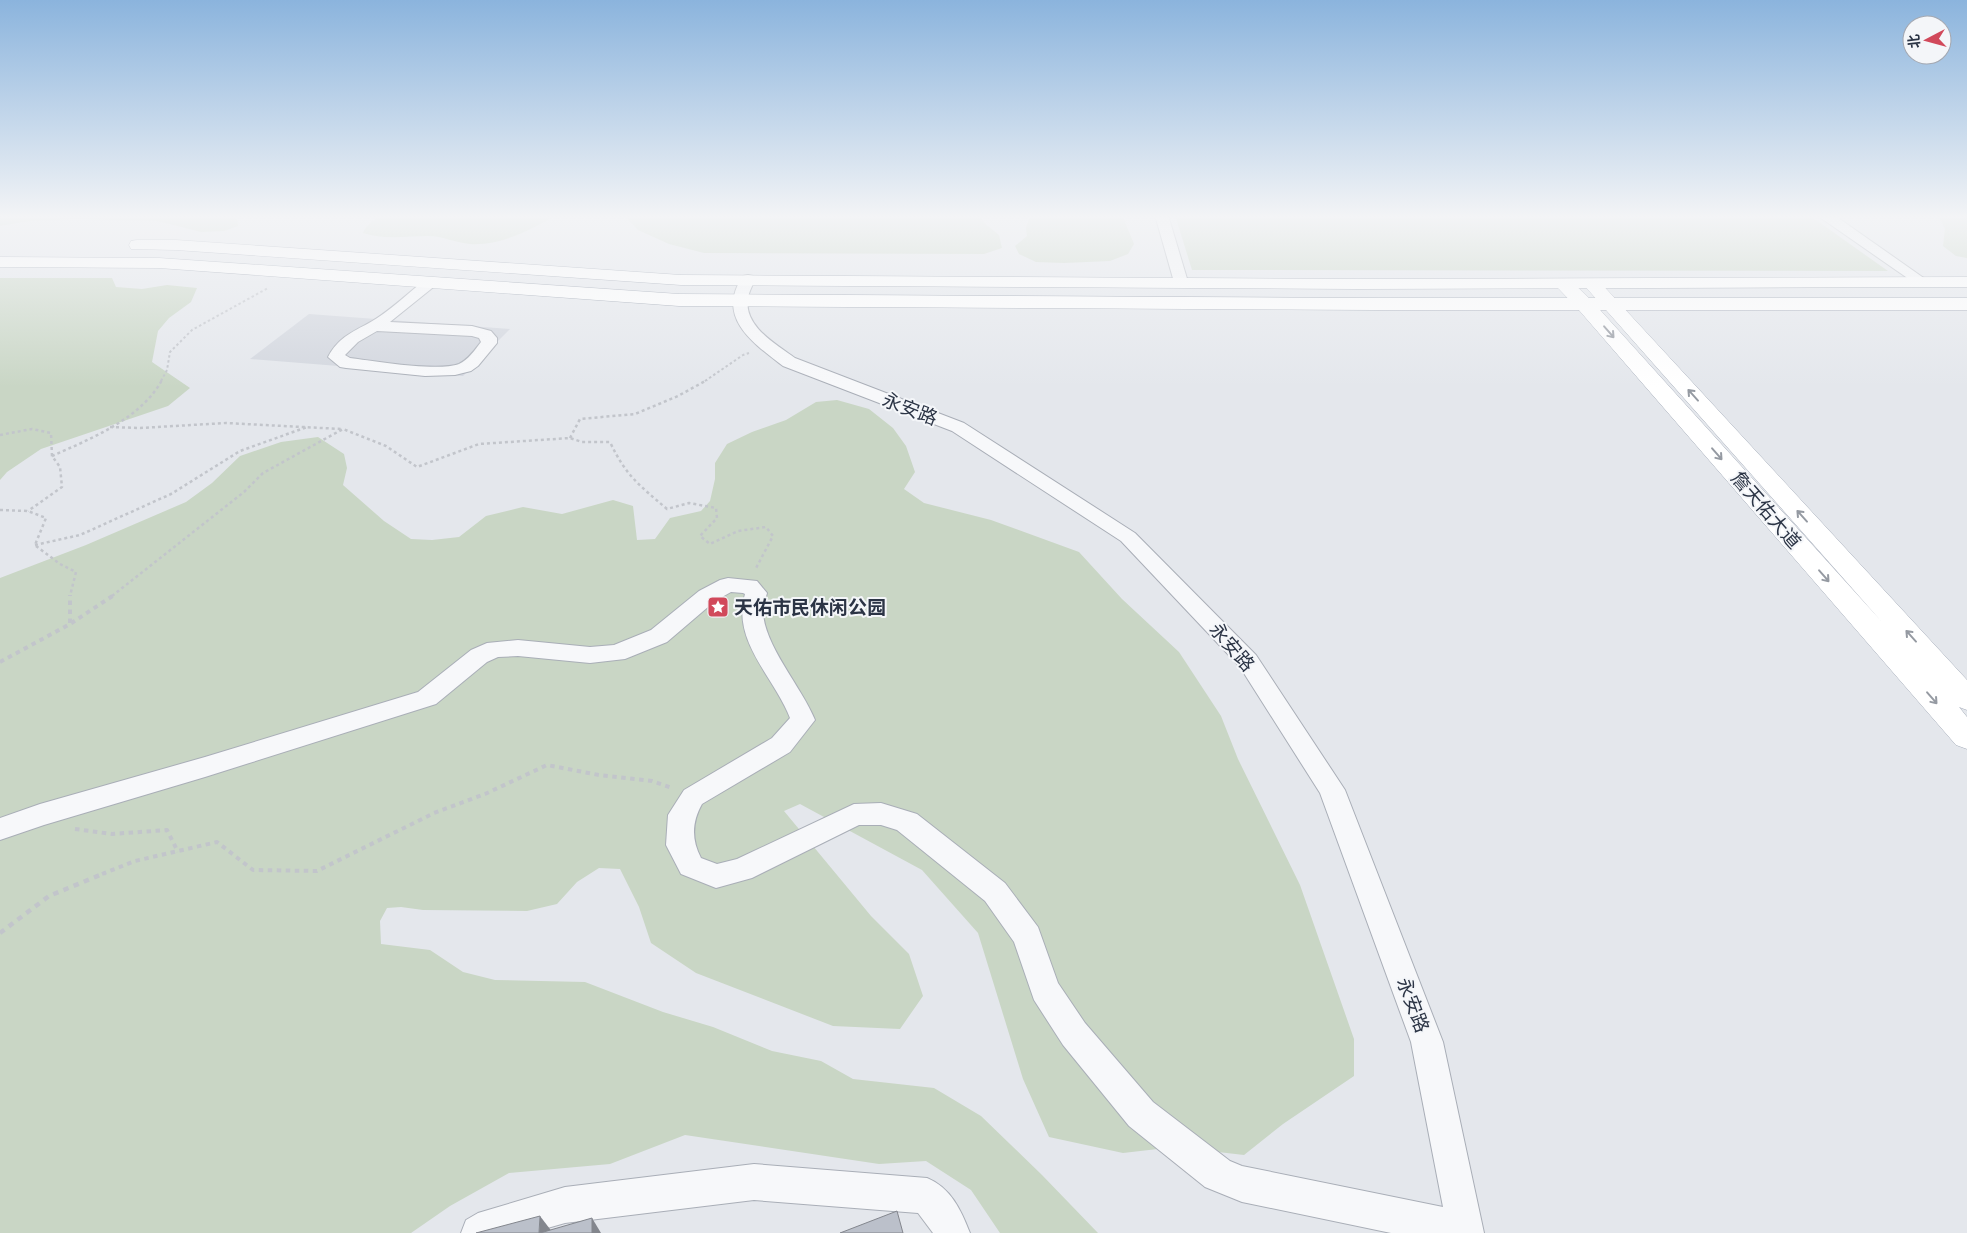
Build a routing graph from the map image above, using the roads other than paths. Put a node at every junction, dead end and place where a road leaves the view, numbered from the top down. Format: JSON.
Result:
{"nodes":[{"id":1,"x":284,"y":273,"type":"edge"},
{"id":2,"x":573,"y":273,"type":"edge"},
{"id":3,"x":1178,"y":273,"type":"edge"},
{"id":4,"x":1909,"y":273,"type":"edge"},
{"id":5,"x":748,"y":279,"type":"junction"},
{"id":6,"x":431,"y":282,"type":"junction"},
{"id":7,"x":1181,"y":282,"type":"junction"},
{"id":8,"x":1922,"y":282,"type":"junction"},
{"id":9,"x":1967,"y":282,"type":"edge"},
{"id":10,"x":1588,"y":294,"type":"junction"},
{"id":11,"x":740,"y":302,"type":"junction"},
{"id":12,"x":1967,"y":304,"type":"edge"},
{"id":13,"x":1612,"y":305,"type":"junction"},
{"id":14,"x":375,"y":326,"type":"junction"},
{"id":15,"x":1967,"y":699,"type":"edge"},
{"id":16,"x":1967,"y":737,"type":"edge"},
{"id":17,"x":0,"y":829,"type":"edge"},
{"id":18,"x":1465,"y":1232,"type":"edge"},
{"id":19,"x":479,"y":1233,"type":"edge"},
{"id":20,"x":952,"y":1233,"type":"edge"}],
"edges":[{"from":1,"to":6,"type":"main road"},
{"from":2,"to":5,"type":"main road"},
{"from":3,"to":7,"type":"street"},
{"from":4,"to":8,"type":"street"},
{"from":5,"to":7,"type":"main road"},
{"from":5,"to":11,"type":"street"},
{"from":6,"to":11,"type":"main road"},
{"from":6,"to":14,"type":"street"},
{"from":7,"to":10,"type":"main road","name":"詹天佑大道"},
{"from":8,"to":9,"type":"main road"},
{"from":8,"to":10,"type":"main road"},
{"from":10,"to":11,"type":"main road"},
{"from":10,"to":13,"type":"main road","name":"詹天佑大道"},
{"from":10,"to":16,"type":"main road","name":"詹天佑大道","one_way":true},
{"from":11,"to":18,"type":"street","name":"永安路"},
{"from":12,"to":13,"type":"main road"},
{"from":15,"to":13,"type":"main road","name":"詹天佑大道","one_way":true},
{"from":14,"to":14,"type":"street"},
{"from":17,"to":18,"type":"street"},
{"from":19,"to":20,"type":"street"}]}
